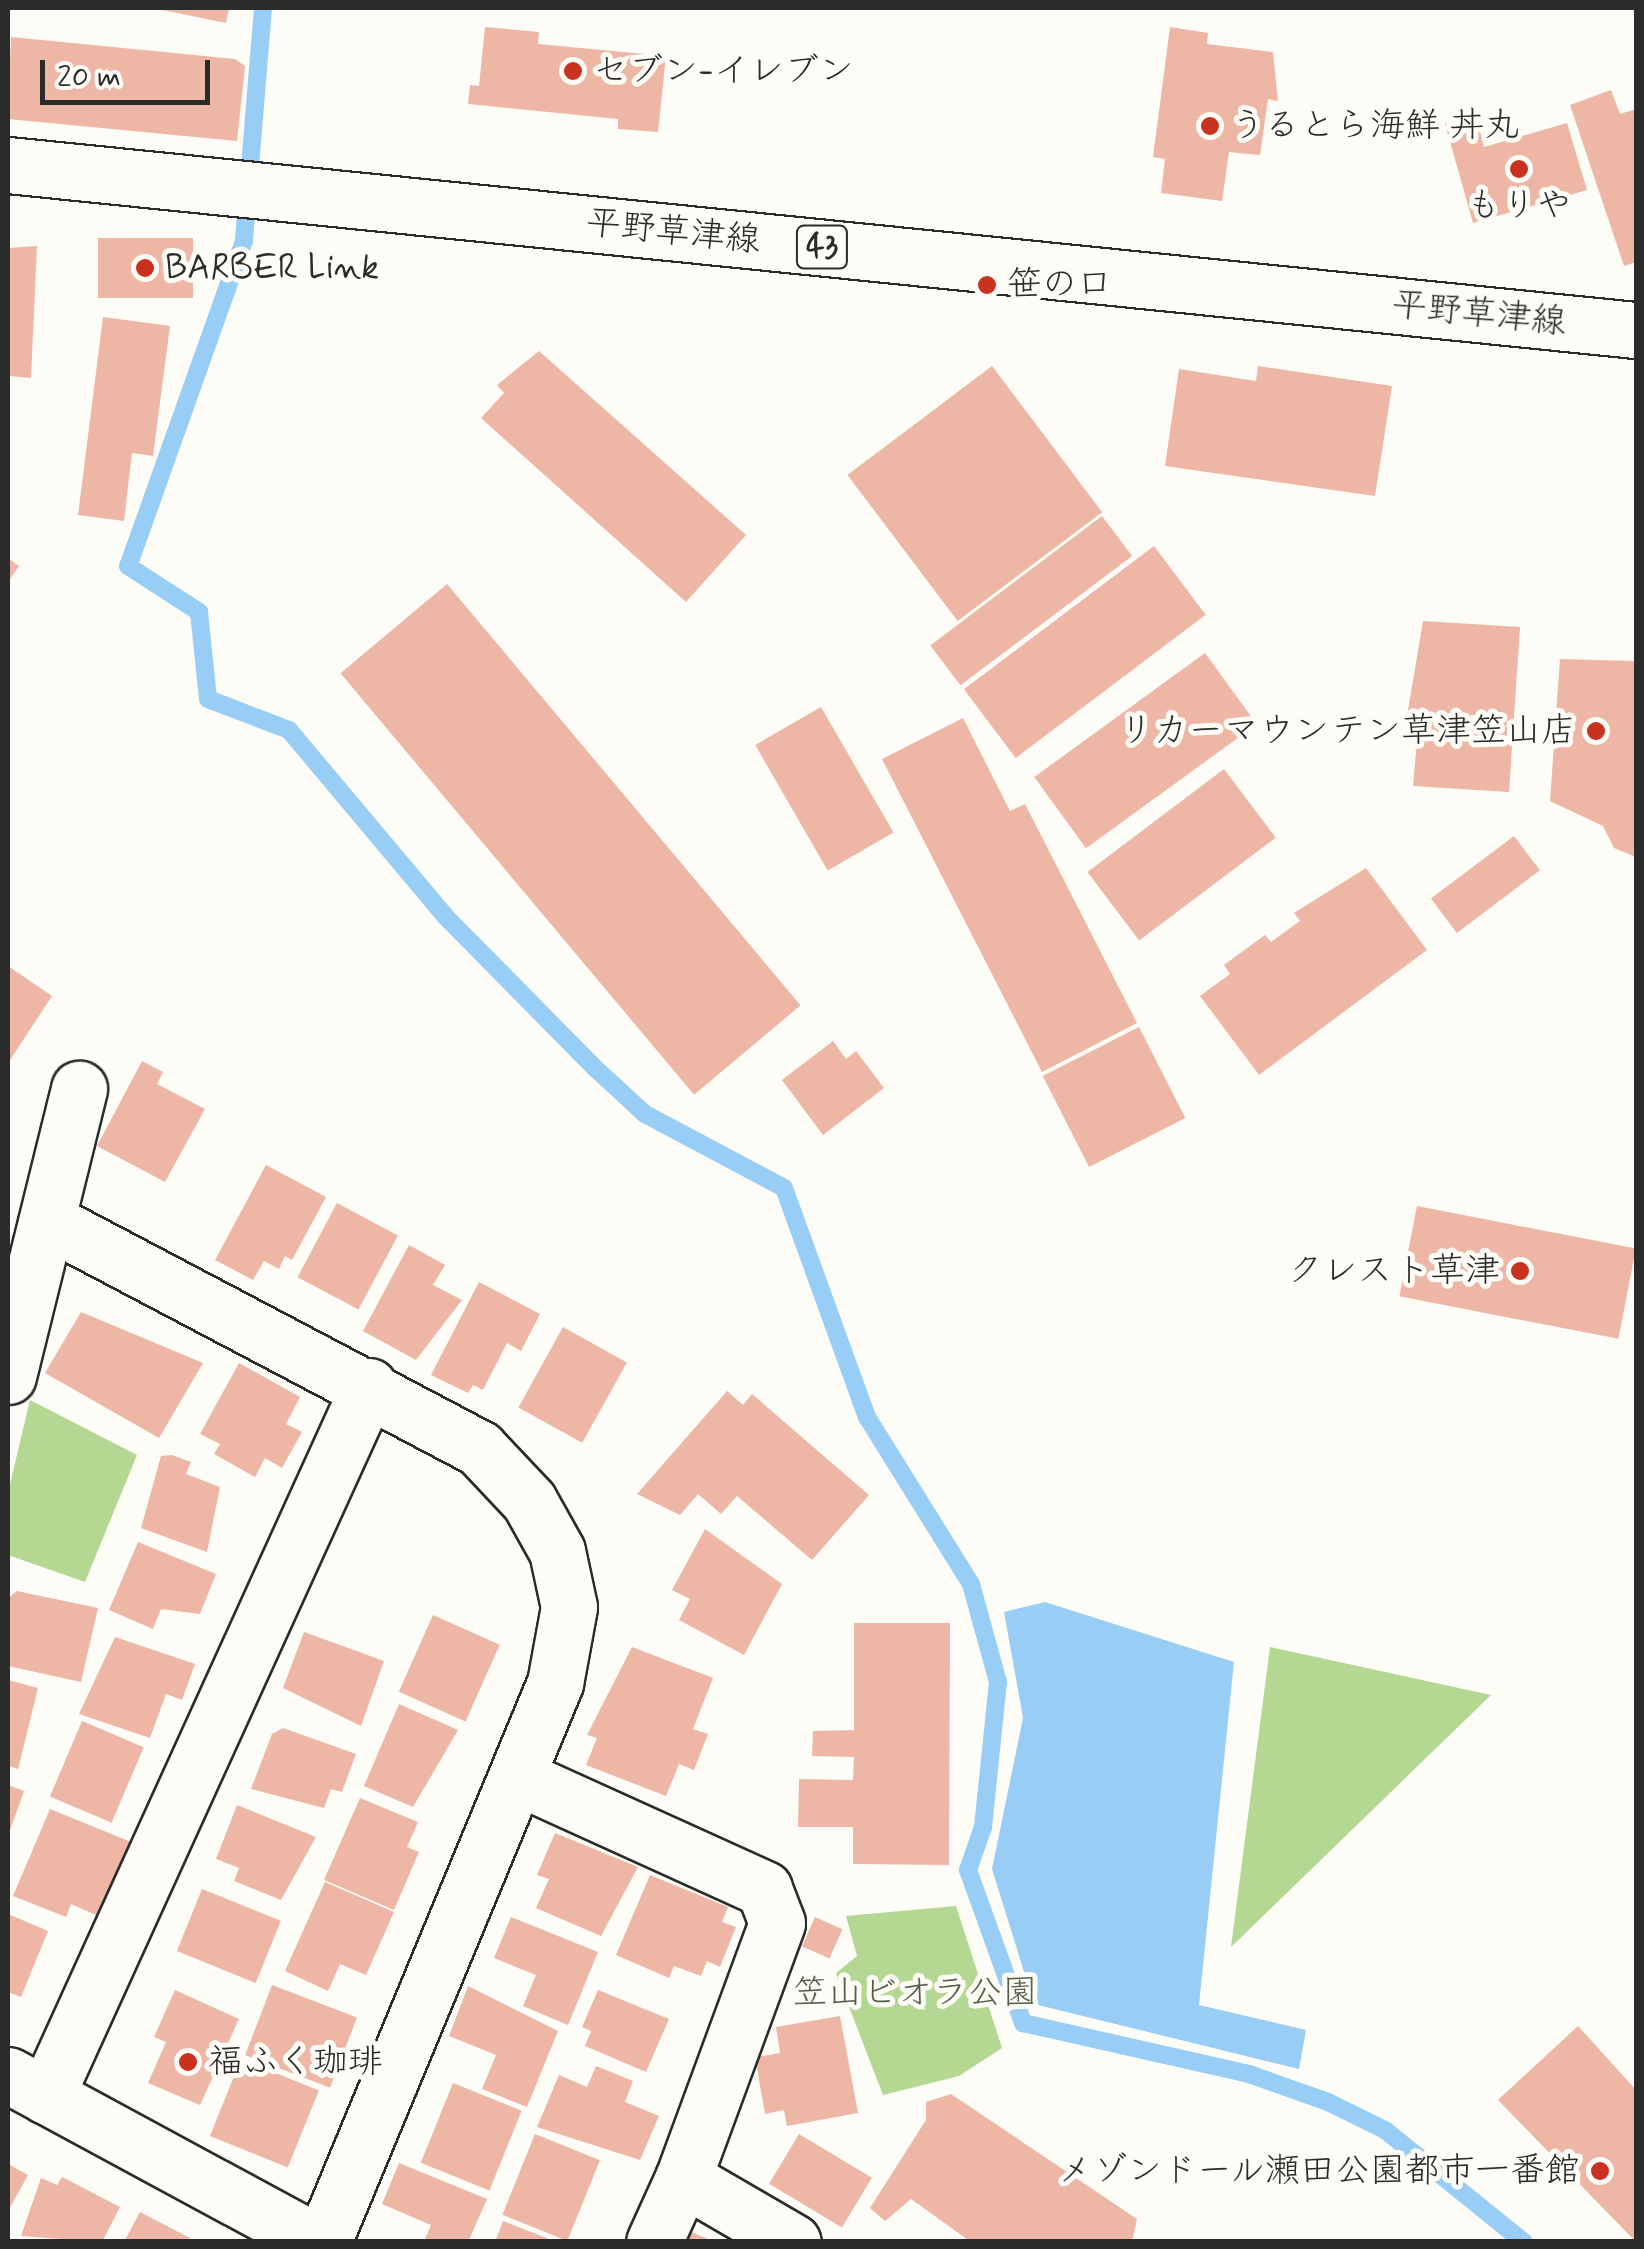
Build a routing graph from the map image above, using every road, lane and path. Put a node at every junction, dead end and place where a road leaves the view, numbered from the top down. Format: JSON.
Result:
{"nodes":[{"id":1,"x":8,"y":165,"type":"edge"},
{"id":2,"x":1636,"y":330,"type":"edge"},
{"id":3,"x":79,"y":1090,"type":"dead end"},
{"id":4,"x":52,"y":1222,"type":"junction"},
{"id":5,"x":8,"y":1376,"type":"edge"},
{"id":6,"x":369,"y":1386,"type":"junction"},
{"id":7,"x":522,"y":1779,"type":"junction"},
{"id":8,"x":27,"y":2085,"type":"edge"},
{"id":9,"x":683,"y":2178,"type":"junction"},
{"id":10,"x":320,"y":2242,"type":"edge"},
{"id":11,"x":654,"y":2242,"type":"edge"},
{"id":12,"x":793,"y":2242,"type":"edge"}],
"edges":[{"from":1,"to":2,"type":"street","name":"平野草津線","number":"43"},
{"from":3,"to":4,"type":"street"},
{"from":4,"to":5,"type":"street"},
{"from":4,"to":6,"type":"street"},
{"from":6,"to":7,"type":"street"},
{"from":6,"to":8,"type":"street"},
{"from":7,"to":9,"type":"street"},
{"from":7,"to":10,"type":"street"},
{"from":8,"to":10,"type":"street"},
{"from":9,"to":11,"type":"street"},
{"from":9,"to":12,"type":"street"}]}
